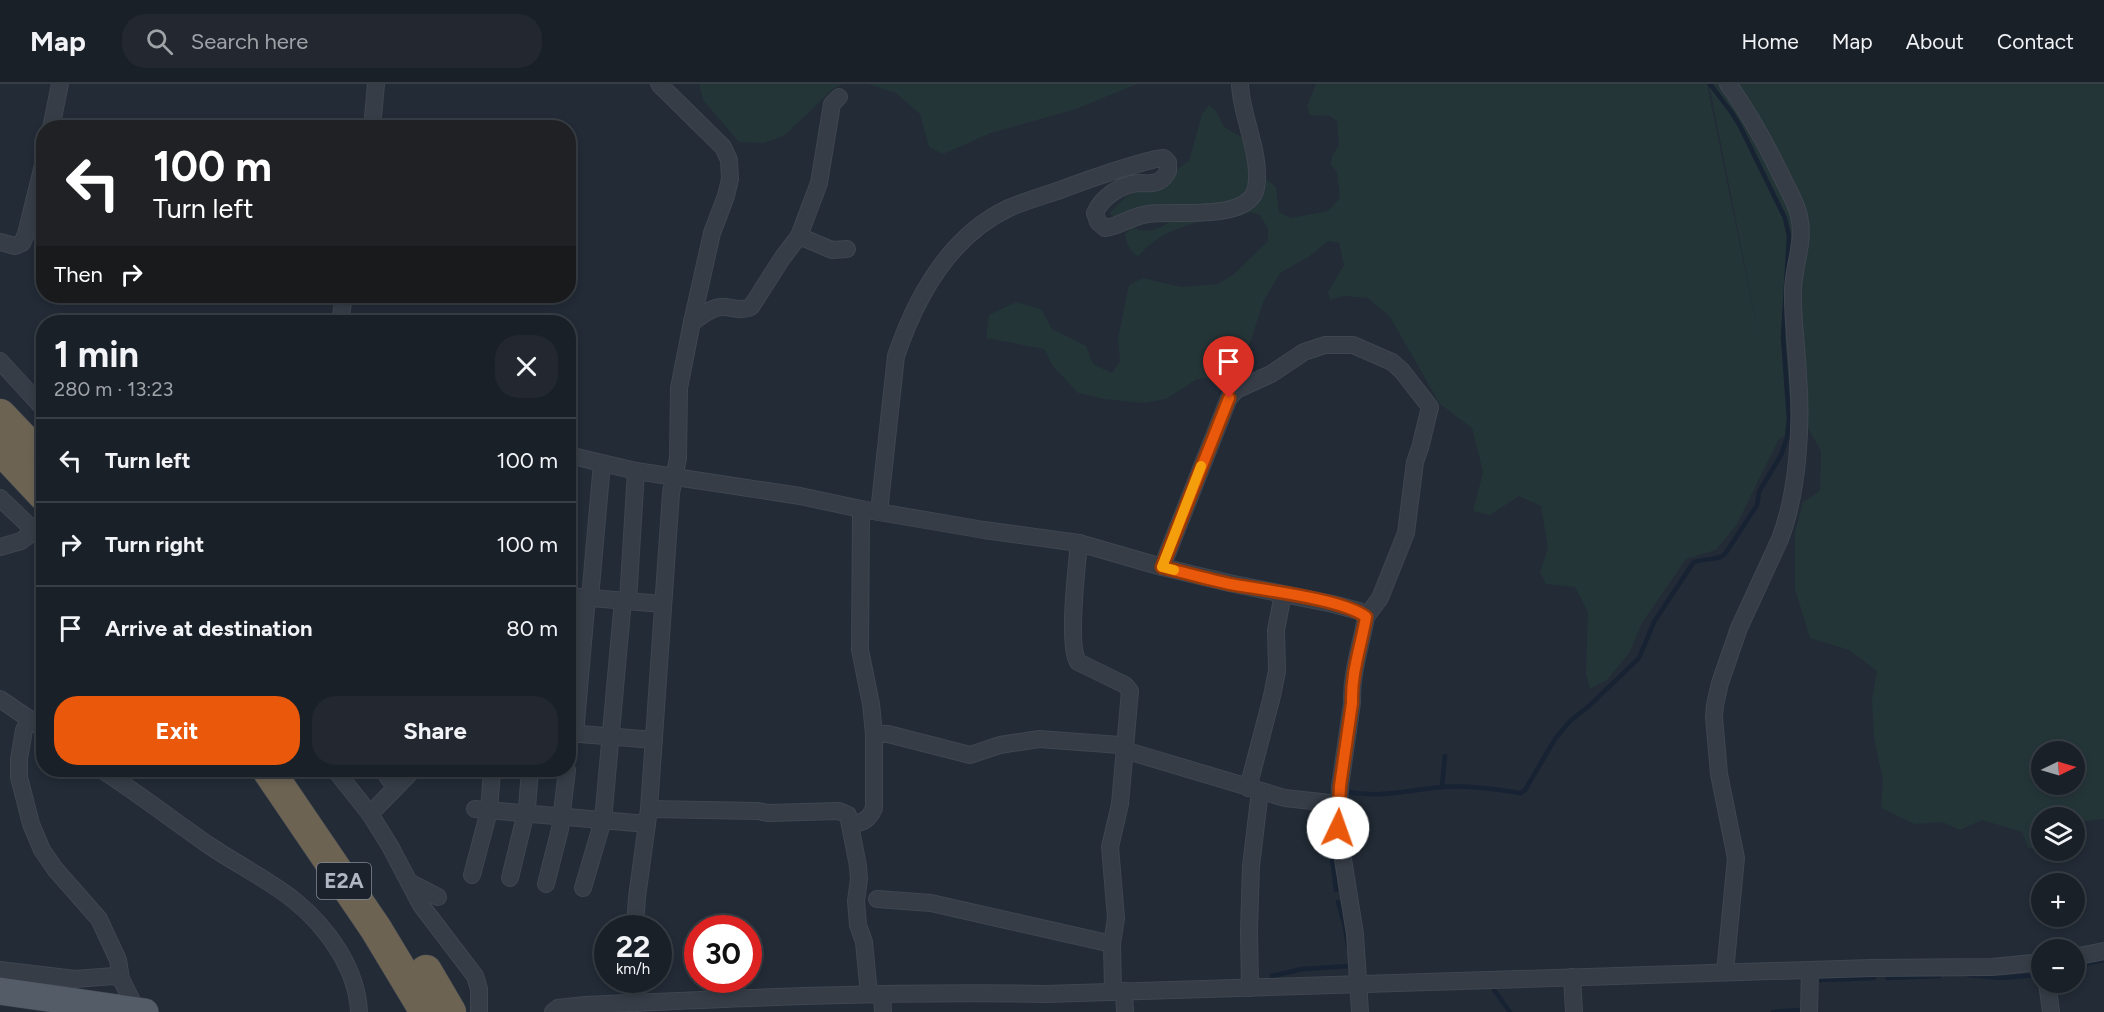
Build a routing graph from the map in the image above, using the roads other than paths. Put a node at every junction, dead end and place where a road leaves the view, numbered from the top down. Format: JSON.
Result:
{"nodes":[{"id":1,"x":60,"y":84,"type":"edge"},
{"id":2,"x":376,"y":84,"type":"edge"},
{"id":3,"x":659,"y":84,"type":"edge"},
{"id":4,"x":1240,"y":84,"type":"edge"},
{"id":5,"x":1728,"y":84,"type":"edge"},
{"id":6,"x":839,"y":97,"type":"dead end"},
{"id":7,"x":53,"y":120,"type":"edge"},
{"id":8,"x":373,"y":120,"type":"edge"},
{"id":9,"x":36,"y":199,"type":"edge"},
{"id":10,"x":799,"y":236,"type":"junction"},
{"id":11,"x":0,"y":242,"type":"edge"},
{"id":12,"x":847,"y":249,"type":"dead end"},
{"id":13,"x":692,"y":322,"type":"junction"},
{"id":14,"x":0,"y":361,"type":"edge"},
{"id":15,"x":36,"y":400,"type":"edge"},
{"id":16,"x":0,"y":415,"type":"edge"},
{"id":17,"x":0,"y":448,"type":"edge"},
{"id":18,"x":36,"y":453,"type":"edge"},
{"id":19,"x":576,"y":457,"type":"edge"},
{"id":20,"x":602,"y":463,"type":"junction"},
{"id":21,"x":636,"y":471,"type":"junction"},
{"id":22,"x":675,"y":478,"type":"junction"},
{"id":23,"x":36,"y":486,"type":"edge"},
{"id":24,"x":0,"y":498,"type":"edge"},
{"id":25,"x":861,"y":509,"type":"junction"},
{"id":26,"x":879,"y":512,"type":"junction"},
{"id":27,"x":36,"y":528,"type":"edge"},
{"id":28,"x":36,"y":534,"type":"edge"},
{"id":29,"x":1079,"y":543,"type":"junction"},
{"id":30,"x":0,"y":547,"type":"edge"},
{"id":31,"x":1162,"y":567,"type":"junction"},
{"id":32,"x":1283,"y":594,"type":"junction"},
{"id":33,"x":576,"y":597,"type":"edge"},
{"id":34,"x":589,"y":598,"type":"junction"},
{"id":35,"x":626,"y":601,"type":"junction"},
{"id":36,"x":662,"y":604,"type":"junction"},
{"id":37,"x":1366,"y":617,"type":"junction"},
{"id":38,"x":576,"y":696,"type":"edge"},
{"id":39,"x":0,"y":699,"type":"edge"},
{"id":40,"x":36,"y":723,"type":"edge"},
{"id":41,"x":36,"y":724,"type":"edge"},
{"id":42,"x":576,"y":733,"type":"edge"},
{"id":43,"x":874,"y":734,"type":"junction"},
{"id":44,"x":612,"y":737,"type":"junction"},
{"id":45,"x":654,"y":740,"type":"junction"},
{"id":46,"x":1126,"y":748,"type":"junction"},
{"id":47,"x":112,"y":777,"type":"edge"},
{"id":48,"x":273,"y":777,"type":"edge"},
{"id":49,"x":299,"y":777,"type":"edge"},
{"id":50,"x":341,"y":777,"type":"edge"},
{"id":51,"x":388,"y":777,"type":"edge"},
{"id":52,"x":406,"y":777,"type":"edge"},
{"id":53,"x":490,"y":777,"type":"edge"},
{"id":54,"x":529,"y":777,"type":"edge"},
{"id":55,"x":566,"y":777,"type":"edge"},
{"id":56,"x":395,"y":788,"type":"junction"},
{"id":57,"x":1254,"y":789,"type":"junction"},
{"id":58,"x":1339,"y":804,"type":"junction"},
{"id":59,"x":482,"y":810,"type":"junction"},
{"id":60,"x":370,"y":814,"type":"junction"},
{"id":61,"x":526,"y":814,"type":"junction"},
{"id":62,"x":562,"y":817,"type":"junction"},
{"id":63,"x":648,"y":817,"type":"junction"},
{"id":64,"x":603,"y":820,"type":"junction"},
{"id":65,"x":850,"y":825,"type":"junction"},
{"id":66,"x":472,"y":875,"type":"dead end"},
{"id":67,"x":510,"y":878,"type":"dead end"},
{"id":68,"x":411,"y":883,"type":"junction"},
{"id":69,"x":546,"y":884,"type":"dead end"},
{"id":70,"x":584,"y":888,"type":"dead end"},
{"id":71,"x":438,"y":897,"type":"dead end"},
{"id":72,"x":877,"y":899,"type":"dead end"},
{"id":73,"x":636,"y":915,"type":"edge"},
{"id":74,"x":1113,"y":944,"type":"junction"},
{"id":75,"x":2104,"y":951,"type":"edge"},
{"id":76,"x":2085,"y":955,"type":"edge"},
{"id":77,"x":2031,"y":964,"type":"edge"},
{"id":78,"x":0,"y":970,"type":"edge"},
{"id":79,"x":1810,"y":970,"type":"junction"},
{"id":80,"x":1725,"y":972,"type":"junction"},
{"id":81,"x":1572,"y":977,"type":"junction"},
{"id":82,"x":121,"y":979,"type":"junction"},
{"id":83,"x":1359,"y":983,"type":"junction"},
{"id":84,"x":1250,"y":988,"type":"junction"},
{"id":85,"x":0,"y":991,"type":"edge"},
{"id":86,"x":1119,"y":991,"type":"junction"},
{"id":87,"x":638,"y":993,"type":"edge"},
{"id":88,"x":2049,"y":993,"type":"edge"},
{"id":89,"x":876,"y":994,"type":"junction"},
{"id":90,"x":433,"y":1003,"type":"edge"},
{"id":91,"x":638,"y":1003,"type":"junction"},
{"id":92,"x":0,"y":1007,"type":"edge"},
{"id":93,"x":138,"y":1011,"type":"edge"},
{"id":94,"x":48,"y":1012,"type":"edge"},
{"id":95,"x":359,"y":1012,"type":"edge"},
{"id":96,"x":479,"y":1012,"type":"edge"},
{"id":97,"x":553,"y":1012,"type":"edge"},
{"id":98,"x":883,"y":1012,"type":"edge"},
{"id":99,"x":1125,"y":1012,"type":"edge"},
{"id":100,"x":1360,"y":1012,"type":"edge"},
{"id":101,"x":1575,"y":1012,"type":"edge"},
{"id":102,"x":1809,"y":1012,"type":"edge"},
{"id":103,"x":2051,"y":1012,"type":"edge"}],
"edges":[{"from":1,"to":7,"type":"street"},
{"from":2,"to":8,"type":"street"},
{"from":3,"to":13,"type":"street"},
{"from":4,"to":26,"type":"street"},
{"from":5,"to":80,"type":"street"},
{"from":6,"to":10,"type":"street"},
{"from":9,"to":11,"type":"street"},
{"from":10,"to":12,"type":"street"},
{"from":10,"to":13,"type":"street"},
{"from":13,"to":22,"type":"street"},
{"from":14,"to":15,"type":"street"},
{"from":16,"to":18,"type":"highway"},
{"from":17,"to":23,"type":"highway"},
{"from":19,"to":20,"type":"street"},
{"from":20,"to":21,"type":"street"},
{"from":20,"to":34,"type":"street"},
{"from":21,"to":22,"type":"street"},
{"from":21,"to":35,"type":"street"},
{"from":22,"to":25,"type":"street"},
{"from":22,"to":36,"type":"street"},
{"from":24,"to":27,"type":"street"},
{"from":25,"to":26,"type":"street"},
{"from":25,"to":43,"type":"street"},
{"from":26,"to":29,"type":"street"},
{"from":28,"to":30,"type":"street"},
{"from":29,"to":31,"type":"street"},
{"from":29,"to":46,"type":"street"},
{"from":31,"to":32,"type":"street"},
{"from":31,"to":37,"type":"street"},
{"from":32,"to":37,"type":"street"},
{"from":32,"to":57,"type":"street"},
{"from":33,"to":34,"type":"street"},
{"from":34,"to":35,"type":"street"},
{"from":34,"to":38,"type":"street"},
{"from":35,"to":36,"type":"street"},
{"from":35,"to":44,"type":"street"},
{"from":36,"to":45,"type":"street"},
{"from":37,"to":58,"type":"street"},
{"from":39,"to":40,"type":"street"},
{"from":41,"to":82,"type":"street"},
{"from":42,"to":44,"type":"street"},
{"from":43,"to":46,"type":"street"},
{"from":43,"to":65,"type":"street"},
{"from":44,"to":45,"type":"street"},
{"from":44,"to":64,"type":"street"},
{"from":45,"to":63,"type":"street"},
{"from":46,"to":57,"type":"street"},
{"from":46,"to":74,"type":"street"},
{"from":47,"to":95,"type":"street"},
{"from":48,"to":90,"type":"highway","number":"E2A"},
{"from":49,"to":90,"type":"highway","number":"E2A"},
{"from":50,"to":60,"type":"street"},
{"from":51,"to":56,"type":"street"},
{"from":52,"to":56,"type":"street"},
{"from":53,"to":59,"type":"street"},
{"from":54,"to":61,"type":"street"},
{"from":55,"to":62,"type":"street"},
{"from":56,"to":60,"type":"street"},
{"from":57,"to":58,"type":"street"},
{"from":57,"to":84,"type":"street"},
{"from":58,"to":83,"type":"street"},
{"from":59,"to":61,"type":"street"},
{"from":59,"to":66,"type":"street"},
{"from":60,"to":68,"type":"street"},
{"from":61,"to":62,"type":"street"},
{"from":61,"to":67,"type":"street"},
{"from":62,"to":64,"type":"street"},
{"from":62,"to":69,"type":"street"},
{"from":63,"to":64,"type":"street"},
{"from":63,"to":65,"type":"street"},
{"from":63,"to":73,"type":"street"},
{"from":64,"to":70,"type":"street"},
{"from":65,"to":89,"type":"street"},
{"from":68,"to":71,"type":"street"},
{"from":68,"to":96,"type":"street"},
{"from":72,"to":74,"type":"street"},
{"from":74,"to":86,"type":"street"},
{"from":75,"to":76,"type":"street"},
{"from":77,"to":79,"type":"street"},
{"from":78,"to":82,"type":"street"},
{"from":79,"to":80,"type":"street"},
{"from":79,"to":102,"type":"street"},
{"from":80,"to":81,"type":"street"},
{"from":81,"to":83,"type":"street"},
{"from":81,"to":101,"type":"street"},
{"from":82,"to":93,"type":"street"},
{"from":83,"to":84,"type":"street"},
{"from":83,"to":100,"type":"street"},
{"from":84,"to":86,"type":"street"},
{"from":85,"to":93,"type":"main road"},
{"from":86,"to":89,"type":"street"},
{"from":86,"to":99,"type":"street"},
{"from":87,"to":91,"type":"street"},
{"from":88,"to":103,"type":"street"},
{"from":89,"to":91,"type":"street"},
{"from":89,"to":98,"type":"street"},
{"from":91,"to":97,"type":"street"},
{"from":92,"to":94,"type":"main road"}]}
